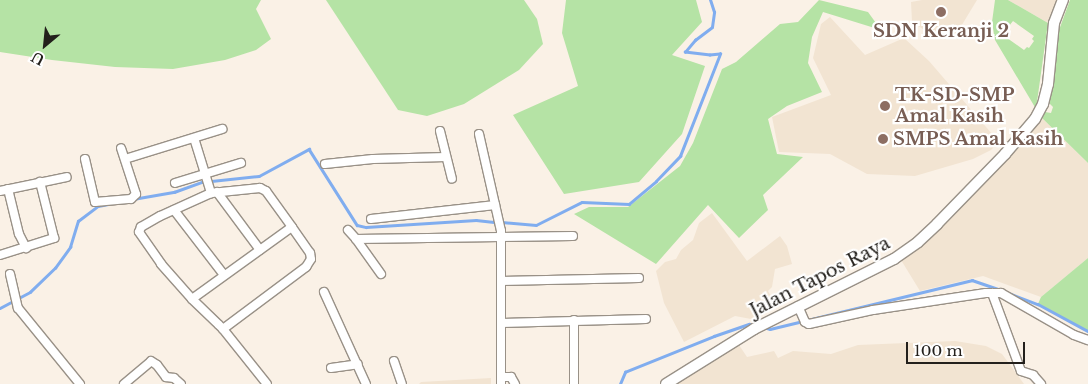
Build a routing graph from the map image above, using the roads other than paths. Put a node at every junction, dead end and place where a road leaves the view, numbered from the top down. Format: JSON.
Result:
{"nodes":[{"id":1,"x":1063,"y":0,"type":"edge"},
{"id":2,"x":222,"y":129,"type":"dead end"},
{"id":3,"x":440,"y":130,"type":"dead end"},
{"id":4,"x":479,"y":134,"type":"dead end"},
{"id":5,"x":194,"y":138,"type":"junction"},
{"id":6,"x":121,"y":148,"type":"dead end"},
{"id":7,"x":446,"y":157,"type":"junction"},
{"id":8,"x":85,"y":159,"type":"dead end"},
{"id":9,"x":125,"y":159,"type":"junction"},
{"id":10,"x":241,"y":163,"type":"dead end"},
{"id":11,"x":325,"y":164,"type":"dead end"},
{"id":12,"x":67,"y":176,"type":"dead end"},
{"id":13,"x":207,"y":177,"type":"junction"},
{"id":14,"x":452,"y":179,"type":"dead end"},
{"id":15,"x":40,"y":182,"type":"junction"},
{"id":16,"x":175,"y":183,"type":"dead end"},
{"id":17,"x":4,"y":190,"type":"edge"},
{"id":18,"x":213,"y":191,"type":"junction"},
{"id":19,"x":495,"y":205,"type":"junction"},
{"id":20,"x":174,"y":210,"type":"junction"},
{"id":21,"x":371,"y":219,"type":"dead end"},
{"id":22,"x":292,"y":227,"type":"junction"},
{"id":23,"x":348,"y":230,"type":"dead end"},
{"id":24,"x":501,"y":234,"type":"junction"},
{"id":25,"x":573,"y":236,"type":"dead end"},
{"id":26,"x":356,"y":239,"type":"junction"},
{"id":27,"x":26,"y":248,"type":"junction"},
{"id":28,"x":260,"y":250,"type":"junction"},
{"id":29,"x":0,"y":255,"type":"edge"},
{"id":30,"x":10,"y":274,"type":"dead end"},
{"id":31,"x":381,"y":274,"type":"dead end"},
{"id":32,"x":224,"y":275,"type":"junction"},
{"id":33,"x":639,"y":278,"type":"dead end"},
{"id":34,"x":502,"y":281,"type":"junction"},
{"id":35,"x":324,"y":292,"type":"dead end"},
{"id":36,"x":992,"y":293,"type":"junction"},
{"id":37,"x":192,"y":298,"type":"junction"},
{"id":38,"x":802,"y":315,"type":"junction"},
{"id":39,"x":646,"y":319,"type":"dead end"},
{"id":40,"x":574,"y":320,"type":"junction"},
{"id":41,"x":502,"y":323,"type":"junction"},
{"id":42,"x":223,"y":329,"type":"junction"},
{"id":43,"x":1088,"y":340,"type":"edge"},
{"id":44,"x":394,"y":361,"type":"dead end"},
{"id":45,"x":358,"y":364,"type":"junction"},
{"id":46,"x":331,"y":368,"type":"dead end"},
{"id":47,"x":501,"y":381,"type":"edge"},
{"id":48,"x":80,"y":384,"type":"edge"},
{"id":49,"x":124,"y":384,"type":"edge"},
{"id":50,"x":181,"y":384,"type":"edge"},
{"id":51,"x":266,"y":384,"type":"edge"},
{"id":52,"x":366,"y":384,"type":"edge"},
{"id":53,"x":402,"y":384,"type":"edge"},
{"id":54,"x":515,"y":384,"type":"edge"},
{"id":55,"x":574,"y":384,"type":"edge"},
{"id":56,"x":666,"y":384,"type":"edge"},
{"id":57,"x":1041,"y":384,"type":"edge"}],
"edges":[{"from":1,"to":38,"type":"main road","name":"Jalan Tapos Raya"},
{"from":2,"to":5,"type":"street"},
{"from":3,"to":7,"type":"street"},
{"from":4,"to":19,"type":"street"},
{"from":5,"to":9,"type":"street"},
{"from":5,"to":13,"type":"street"},
{"from":6,"to":9,"type":"street"},
{"from":7,"to":11,"type":"street"},
{"from":7,"to":14,"type":"street"},
{"from":8,"to":9,"type":"street"},
{"from":10,"to":13,"type":"street"},
{"from":12,"to":15,"type":"street"},
{"from":13,"to":16,"type":"street"},
{"from":13,"to":18,"type":"street"},
{"from":15,"to":17,"type":"street"},
{"from":15,"to":27,"type":"street"},
{"from":17,"to":27,"type":"street"},
{"from":18,"to":20,"type":"street"},
{"from":18,"to":22,"type":"street"},
{"from":18,"to":28,"type":"street"},
{"from":19,"to":21,"type":"street"},
{"from":19,"to":24,"type":"street"},
{"from":20,"to":32,"type":"street"},
{"from":20,"to":37,"type":"street"},
{"from":22,"to":28,"type":"street"},
{"from":22,"to":42,"type":"street"},
{"from":23,"to":26,"type":"street"},
{"from":24,"to":25,"type":"street"},
{"from":24,"to":26,"type":"street"},
{"from":24,"to":34,"type":"street"},
{"from":26,"to":31,"type":"street"},
{"from":27,"to":29,"type":"street"},
{"from":28,"to":32,"type":"street"},
{"from":30,"to":48,"type":"street"},
{"from":32,"to":37,"type":"street"},
{"from":33,"to":34,"type":"street"},
{"from":34,"to":41,"type":"street"},
{"from":35,"to":45,"type":"street"},
{"from":36,"to":38,"type":"street"},
{"from":36,"to":43,"type":"street"},
{"from":36,"to":57,"type":"street"},
{"from":37,"to":42,"type":"street"},
{"from":38,"to":56,"type":"main road","name":"Jalan Tapos Raya"},
{"from":39,"to":40,"type":"street"},
{"from":40,"to":41,"type":"street"},
{"from":40,"to":55,"type":"street"},
{"from":41,"to":47,"type":"street"},
{"from":42,"to":51,"type":"street"},
{"from":44,"to":53,"type":"street"},
{"from":45,"to":46,"type":"street"},
{"from":45,"to":52,"type":"street"},
{"from":47,"to":54,"type":"street"},
{"from":49,"to":50,"type":"street"}]}
